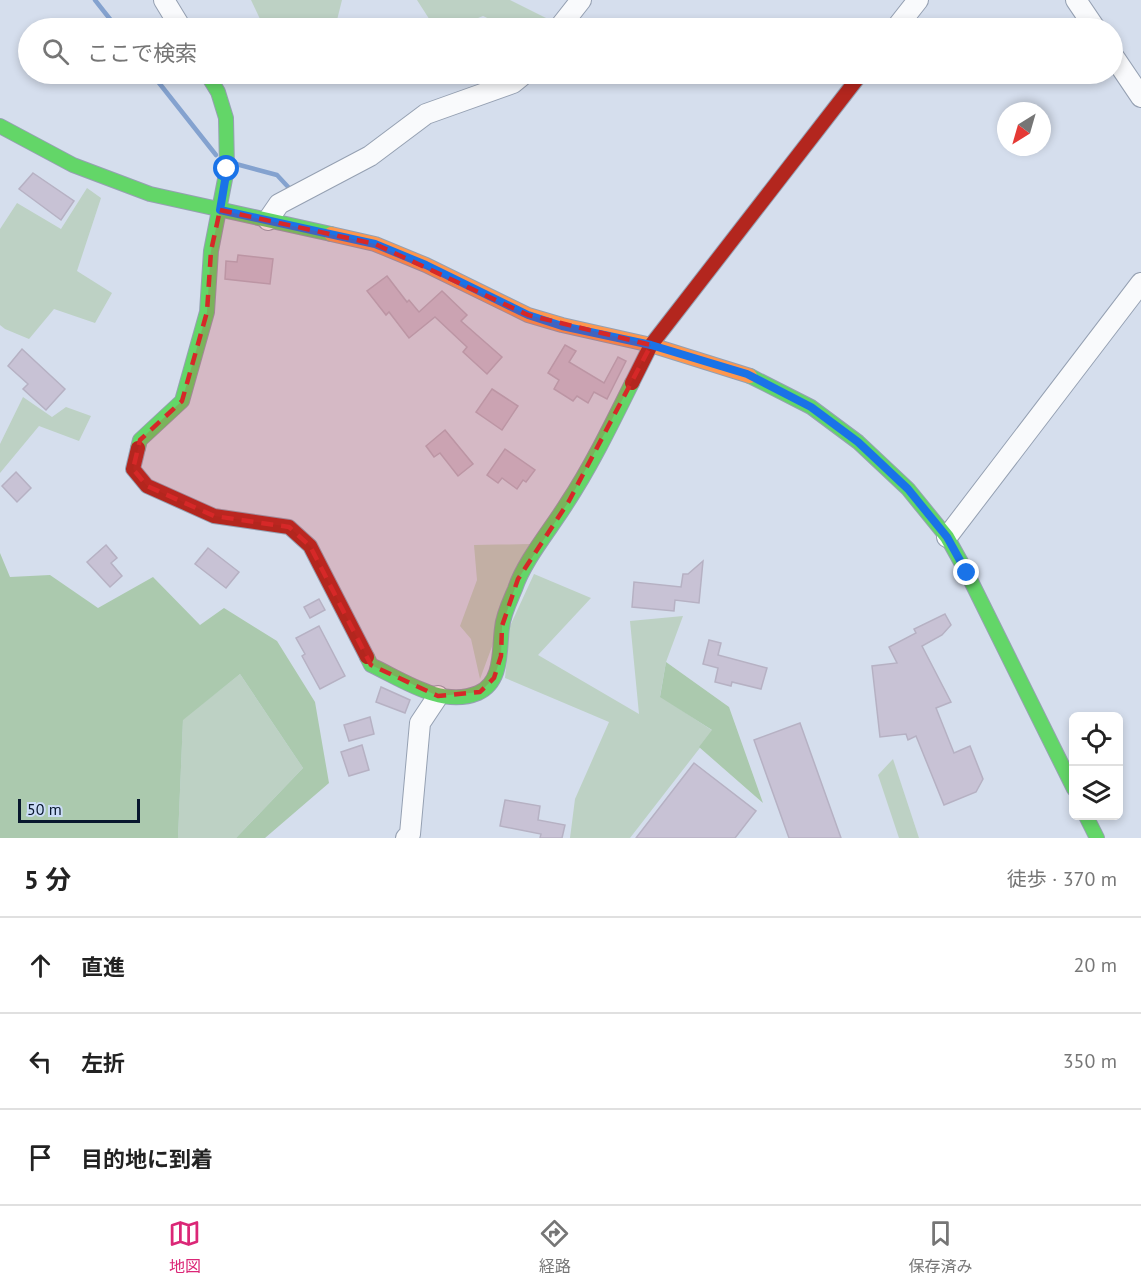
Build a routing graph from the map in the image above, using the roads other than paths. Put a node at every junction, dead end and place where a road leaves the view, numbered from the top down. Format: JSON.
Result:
{"nodes":[{"id":1,"x":164,"y":0,"type":"edge"},
{"id":2,"x":581,"y":0,"type":"edge"},
{"id":3,"x":918,"y":0,"type":"edge"},
{"id":4,"x":1076,"y":0,"type":"edge"},
{"id":5,"x":175,"y":18,"type":"edge"},
{"id":6,"x":567,"y":18,"type":"edge"},
{"id":7,"x":904,"y":18,"type":"edge"},
{"id":8,"x":1088,"y":18,"type":"edge"},
{"id":9,"x":1123,"y":69,"type":"edge"},
{"id":10,"x":213,"y":84,"type":"edge"},
{"id":11,"x":510,"y":84,"type":"edge"},
{"id":12,"x":853,"y":84,"type":"edge"},
{"id":13,"x":1141,"y":97,"type":"edge"},
{"id":14,"x":0,"y":126,"type":"edge"},
{"id":15,"x":220,"y":210,"type":"junction"},
{"id":16,"x":268,"y":220,"type":"junction"},
{"id":17,"x":1141,"y":283,"type":"edge"},
{"id":18,"x":651,"y":345,"type":"junction"},
{"id":19,"x":947,"y":537,"type":"junction"},
{"id":20,"x":438,"y":696,"type":"junction"},
{"id":21,"x":1069,"y":779,"type":"edge"},
{"id":22,"x":1088,"y":820,"type":"edge"},
{"id":23,"x":406,"y":838,"type":"edge"},
{"id":24,"x":1097,"y":838,"type":"edge"}],
"edges":[{"from":1,"to":5,"type":"street"},
{"from":2,"to":6,"type":"street"},
{"from":3,"to":7,"type":"street"},
{"from":4,"to":8,"type":"street"},
{"from":9,"to":13,"type":"street"},
{"from":10,"to":15,"type":"street"},
{"from":11,"to":16,"type":"street"},
{"from":12,"to":18,"type":"street"},
{"from":14,"to":15,"type":"street"},
{"from":15,"to":16,"type":"street"},
{"from":15,"to":20,"type":"street"},
{"from":16,"to":18,"type":"street"},
{"from":17,"to":19,"type":"street"},
{"from":18,"to":19,"type":"street"},
{"from":18,"to":20,"type":"street"},
{"from":19,"to":21,"type":"street"},
{"from":20,"to":23,"type":"street"},
{"from":22,"to":24,"type":"street"}]}
